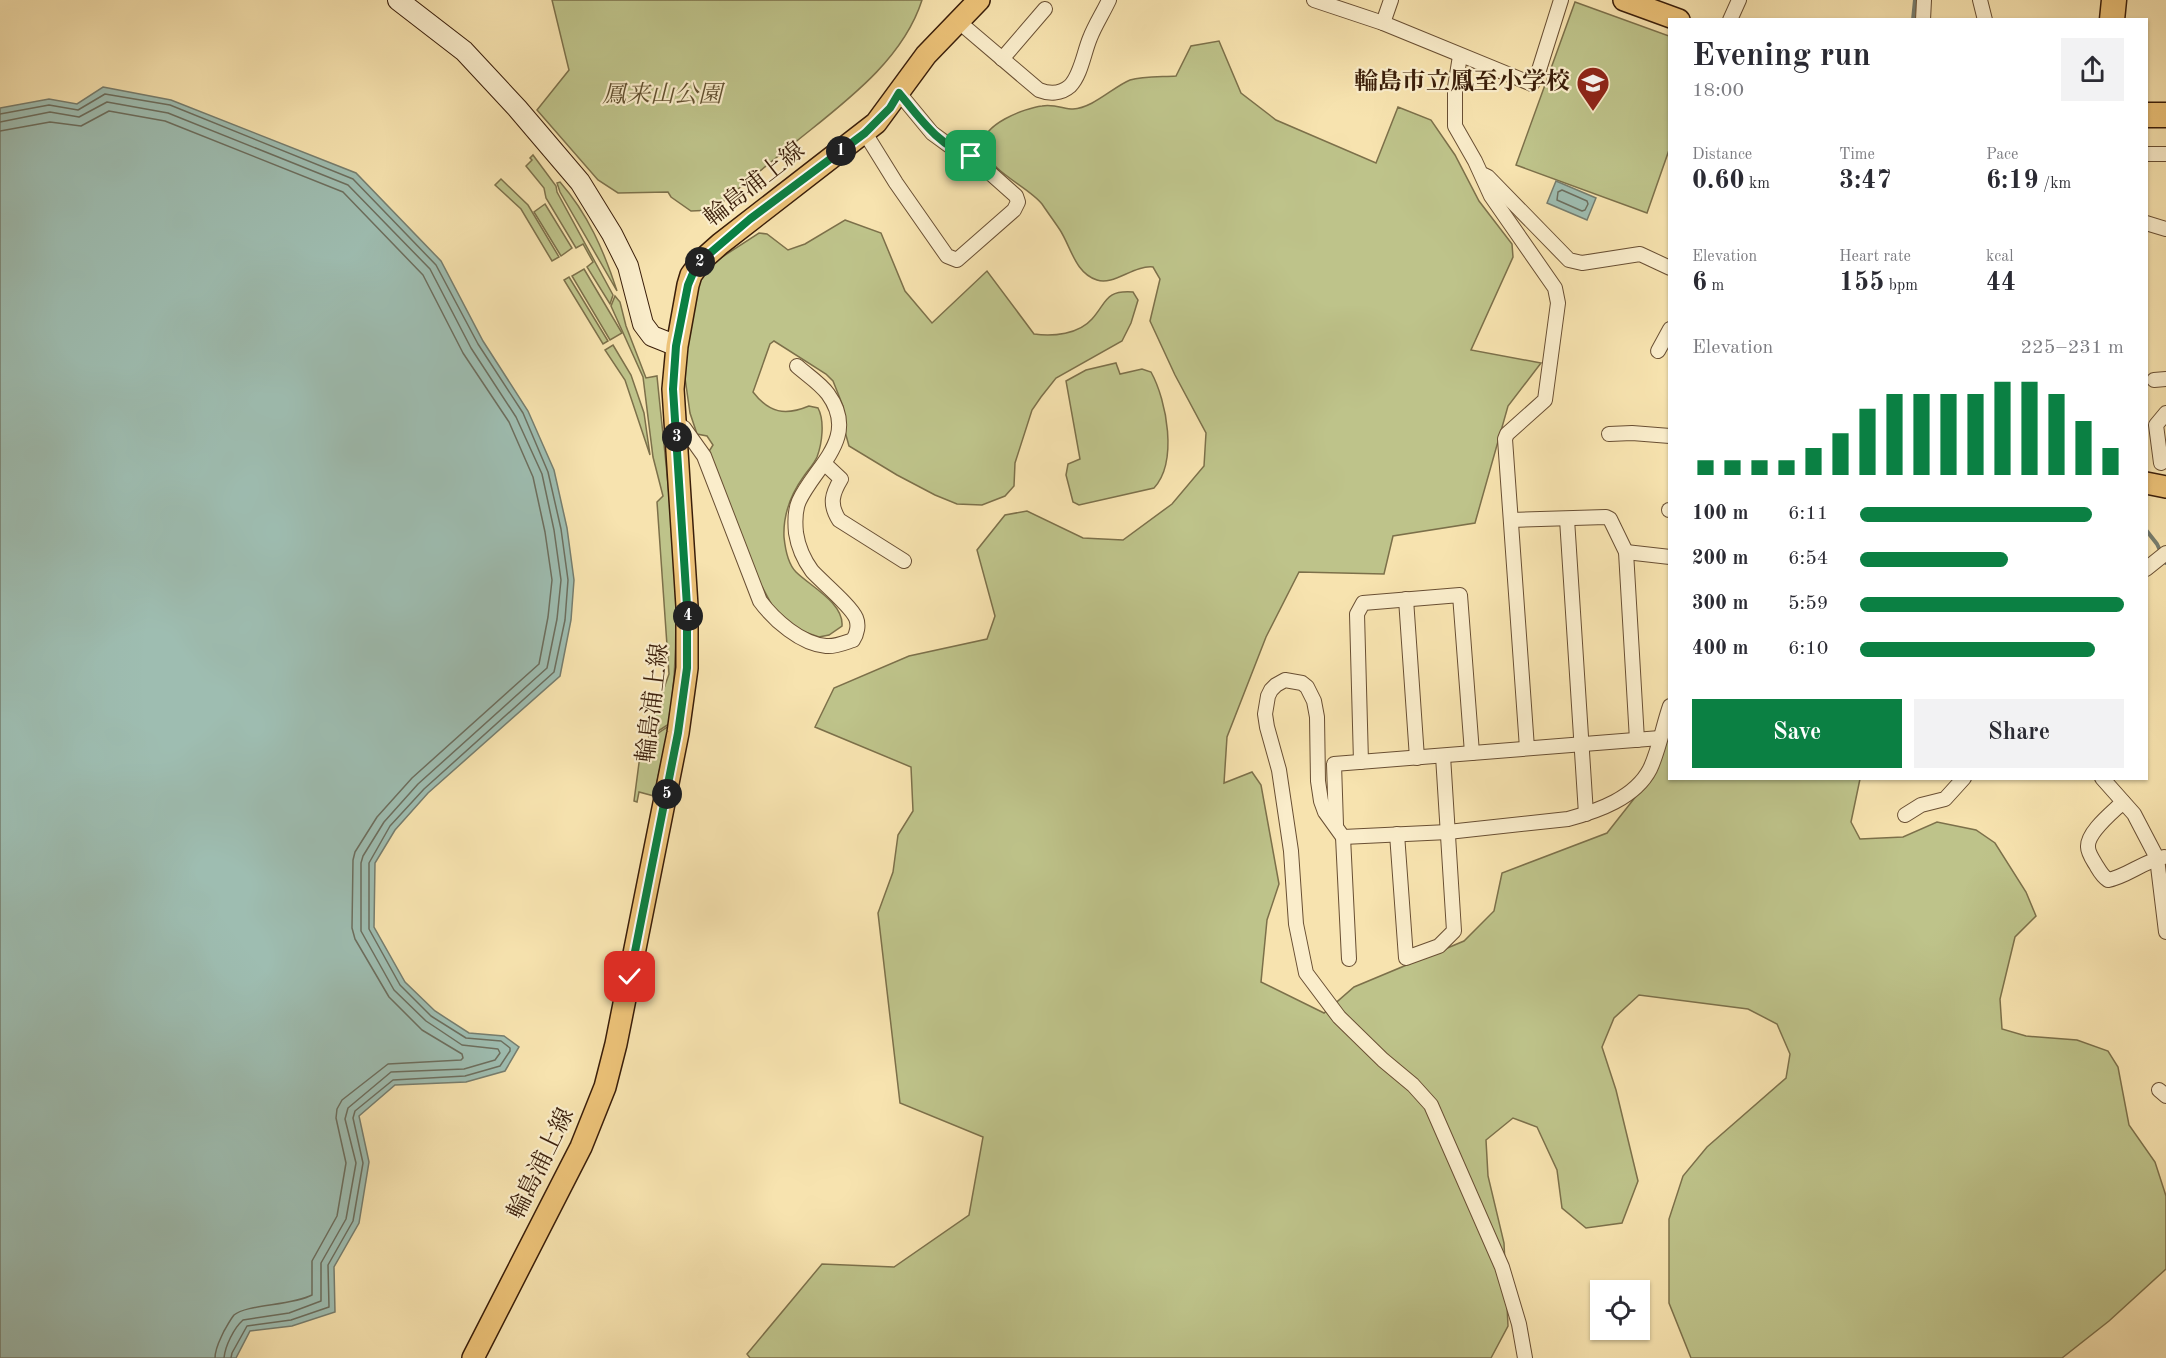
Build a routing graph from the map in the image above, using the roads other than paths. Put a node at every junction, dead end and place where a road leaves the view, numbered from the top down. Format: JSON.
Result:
{"nodes":[{"id":1,"x":398,"y":0,"type":"edge"},
{"id":2,"x":979,"y":0,"type":"edge"},
{"id":3,"x":1109,"y":0,"type":"edge"},
{"id":4,"x":1314,"y":0,"type":"edge"},
{"id":5,"x":1391,"y":0,"type":"edge"},
{"id":6,"x":1561,"y":0,"type":"edge"},
{"id":7,"x":1624,"y":0,"type":"edge"},
{"id":8,"x":1739,"y":0,"type":"edge"},
{"id":9,"x":1924,"y":0,"type":"edge"},
{"id":10,"x":1980,"y":0,"type":"edge"},
{"id":11,"x":2114,"y":0,"type":"edge"},
{"id":12,"x":1331,"y":3,"type":"edge"},
{"id":13,"x":1045,"y":9,"type":"dead end"},
{"id":14,"x":1674,"y":18,"type":"edge"},
{"id":15,"x":1731,"y":18,"type":"edge"},
{"id":16,"x":1923,"y":18,"type":"edge"},
{"id":17,"x":1984,"y":18,"type":"edge"},
{"id":18,"x":2112,"y":18,"type":"edge"},
{"id":19,"x":959,"y":22,"type":"junction"},
{"id":20,"x":1383,"y":24,"type":"junction"},
{"id":21,"x":1460,"y":56,"type":"junction"},
{"id":22,"x":1002,"y":59,"type":"junction"},
{"id":23,"x":899,"y":93,"type":"junction"},
{"id":24,"x":2148,"y":115,"type":"edge"},
{"id":25,"x":2166,"y":115,"type":"edge"},
{"id":26,"x":865,"y":133,"type":"junction"},
{"id":27,"x":2148,"y":154,"type":"edge"},
{"id":28,"x":2166,"y":154,"type":"edge"},
{"id":29,"x":1480,"y":174,"type":"junction"},
{"id":30,"x":2148,"y":224,"type":"edge"},
{"id":31,"x":2166,"y":229,"type":"edge"},
{"id":32,"x":1668,"y":267,"type":"edge"},
{"id":33,"x":1668,"y":333,"type":"edge"},
{"id":34,"x":676,"y":346,"type":"junction"},
{"id":35,"x":1658,"y":351,"type":"dead end"},
{"id":36,"x":797,"y":366,"type":"dead end"},
{"id":37,"x":2166,"y":413,"type":"edge"},
{"id":38,"x":676,"y":423,"type":"junction"},
{"id":39,"x":1609,"y":434,"type":"dead end"},
{"id":40,"x":1668,"y":436,"type":"edge"},
{"id":41,"x":2161,"y":463,"type":"dead end"},
{"id":42,"x":825,"y":464,"type":"junction"},
{"id":43,"x":2148,"y":483,"type":"edge"},
{"id":44,"x":2166,"y":487,"type":"edge"},
{"id":45,"x":1567,"y":519,"type":"junction"},
{"id":46,"x":1510,"y":520,"type":"junction"},
{"id":47,"x":1626,"y":552,"type":"junction"},
{"id":48,"x":2163,"y":555,"type":"edge"},
{"id":49,"x":1668,"y":557,"type":"edge"},
{"id":50,"x":904,"y":561,"type":"dead end"},
{"id":51,"x":2148,"y":567,"type":"edge"},
{"id":52,"x":1406,"y":599,"type":"junction"},
{"id":53,"x":1668,"y":712,"type":"edge"},
{"id":54,"x":1660,"y":738,"type":"junction"},
{"id":55,"x":1637,"y":740,"type":"junction"},
{"id":56,"x":1581,"y":744,"type":"junction"},
{"id":57,"x":1527,"y":748,"type":"junction"},
{"id":58,"x":1472,"y":753,"type":"junction"},
{"id":59,"x":1443,"y":756,"type":"junction"},
{"id":60,"x":1417,"y":758,"type":"junction"},
{"id":61,"x":1361,"y":762,"type":"junction"},
{"id":62,"x":1962,"y":780,"type":"edge"},
{"id":63,"x":2104,"y":780,"type":"edge"},
{"id":64,"x":2123,"y":802,"type":"junction"},
{"id":65,"x":1586,"y":814,"type":"junction"},
{"id":66,"x":1905,"y":815,"type":"dead end"},
{"id":67,"x":1340,"y":831,"type":"junction"},
{"id":68,"x":1448,"y":832,"type":"junction"},
{"id":69,"x":1397,"y":834,"type":"junction"},
{"id":70,"x":2162,"y":858,"type":"edge"},
{"id":71,"x":2166,"y":932,"type":"edge"},
{"id":72,"x":1349,"y":959,"type":"dead end"},
{"id":73,"x":472,"y":1358,"type":"edge"},
{"id":74,"x":1525,"y":1358,"type":"edge"}],
"edges":[{"from":1,"to":34,"type":"street"},
{"from":2,"to":19,"type":"main road","name":"輪島浦上線"},
{"from":3,"to":22,"type":"street"},
{"from":4,"to":12,"type":"street"},
{"from":5,"to":20,"type":"street"},
{"from":6,"to":21,"type":"street"},
{"from":7,"to":14,"type":"main road"},
{"from":8,"to":15,"type":"street"},
{"from":9,"to":16,"type":"street"},
{"from":10,"to":17,"type":"street"},
{"from":11,"to":18,"type":"highway"},
{"from":12,"to":20,"type":"street"},
{"from":13,"to":22,"type":"street"},
{"from":19,"to":22,"type":"street"},
{"from":19,"to":23,"type":"main road","name":"輪島浦上線"},
{"from":20,"to":21,"type":"street"},
{"from":21,"to":29,"type":"street"},
{"from":23,"to":26,"type":"main road","name":"輪島浦上線"},
{"from":23,"to":26,"type":"street"},
{"from":24,"to":25,"type":"highway"},
{"from":26,"to":34,"type":"main road","name":"輪島浦上線"},
{"from":27,"to":28,"type":"street"},
{"from":29,"to":32,"type":"street"},
{"from":29,"to":46,"type":"street"},
{"from":30,"to":31,"type":"street"},
{"from":33,"to":35,"type":"street"},
{"from":34,"to":38,"type":"main road","name":"輪島浦上線"},
{"from":36,"to":42,"type":"street"},
{"from":37,"to":41,"type":"street"},
{"from":38,"to":42,"type":"street"},
{"from":38,"to":73,"type":"main road","name":"輪島浦上線"},
{"from":39,"to":40,"type":"street"},
{"from":42,"to":50,"type":"street"},
{"from":43,"to":44,"type":"main road"},
{"from":45,"to":46,"type":"street"},
{"from":45,"to":47,"type":"street"},
{"from":45,"to":56,"type":"street"},
{"from":46,"to":57,"type":"street"},
{"from":47,"to":49,"type":"street"},
{"from":47,"to":55,"type":"street"},
{"from":48,"to":51,"type":"street"},
{"from":52,"to":58,"type":"street"},
{"from":52,"to":60,"type":"street"},
{"from":52,"to":61,"type":"street"},
{"from":53,"to":54,"type":"street"},
{"from":54,"to":55,"type":"street"},
{"from":54,"to":65,"type":"street"},
{"from":55,"to":56,"type":"street"},
{"from":56,"to":57,"type":"street"},
{"from":56,"to":65,"type":"street"},
{"from":57,"to":58,"type":"street"},
{"from":58,"to":59,"type":"street"},
{"from":59,"to":60,"type":"street"},
{"from":59,"to":68,"type":"street"},
{"from":60,"to":61,"type":"street"},
{"from":61,"to":67,"type":"street"},
{"from":62,"to":66,"type":"street"},
{"from":63,"to":64,"type":"street"},
{"from":64,"to":70,"type":"street"},
{"from":64,"to":70,"type":"street"},
{"from":65,"to":68,"type":"street"},
{"from":67,"to":69,"type":"street"},
{"from":67,"to":72,"type":"street"},
{"from":67,"to":74,"type":"street"},
{"from":68,"to":69,"type":"street"},
{"from":68,"to":69,"type":"street"},
{"from":70,"to":71,"type":"street"}]}
